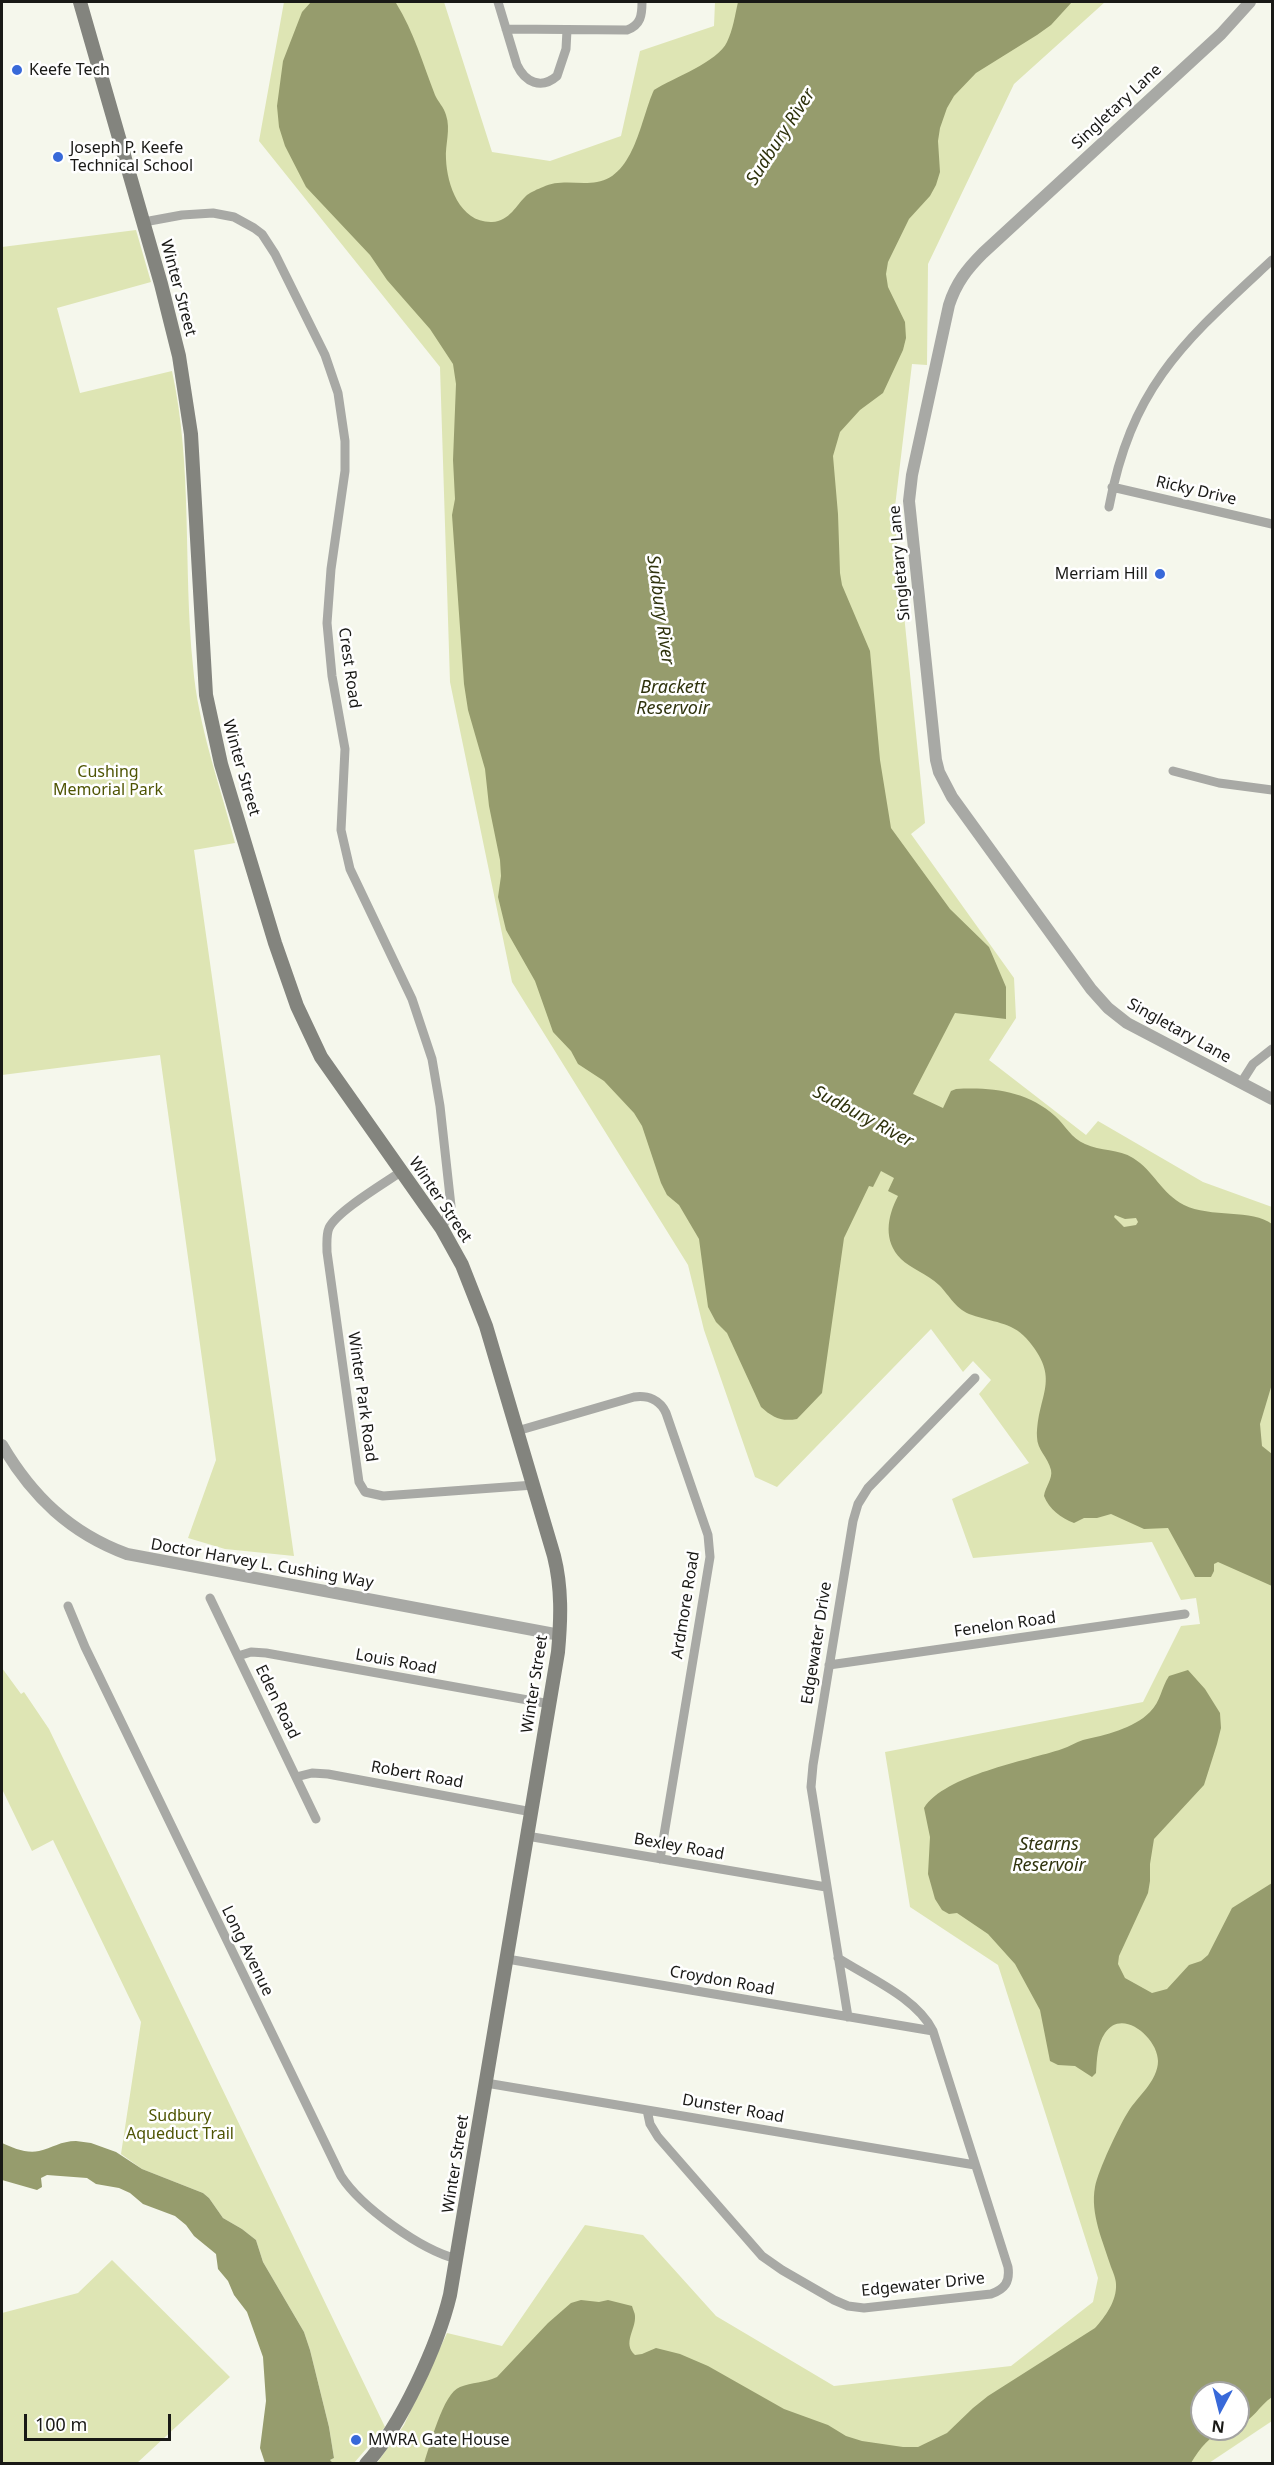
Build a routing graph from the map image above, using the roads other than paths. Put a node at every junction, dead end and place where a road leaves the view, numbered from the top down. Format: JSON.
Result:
{"nodes":[{"id":1,"x":80,"y":2,"type":"edge"},
{"id":2,"x":498,"y":2,"type":"edge"},
{"id":3,"x":642,"y":2,"type":"edge"},
{"id":4,"x":1250,"y":2,"type":"edge"},
{"id":5,"x":506,"y":29,"type":"junction"},
{"id":6,"x":567,"y":30,"type":"junction"},
{"id":7,"x":144,"y":222,"type":"junction"},
{"id":8,"x":1272,"y":260,"type":"edge"},
{"id":9,"x":1112,"y":487,"type":"junction"},
{"id":10,"x":1108,"y":507,"type":"dead end"},
{"id":11,"x":1272,"y":524,"type":"edge"},
{"id":12,"x":1173,"y":771,"type":"dead end"},
{"id":13,"x":1272,"y":790,"type":"edge"},
{"id":14,"x":1272,"y":1049,"type":"edge"},
{"id":15,"x":1241,"y":1083,"type":"junction"},
{"id":16,"x":1272,"y":1099,"type":"edge"},
{"id":17,"x":402,"y":1172,"type":"junction"},
{"id":18,"x":442,"y":1229,"type":"junction"},
{"id":19,"x":975,"y":1378,"type":"dead end"},
{"id":20,"x":518,"y":1431,"type":"junction"},
{"id":21,"x":2,"y":1444,"type":"edge"},
{"id":22,"x":534,"y":1485,"type":"junction"},
{"id":23,"x":210,"y":1598,"type":"dead end"},
{"id":24,"x":68,"y":1606,"type":"dead end"},
{"id":25,"x":1185,"y":1614,"type":"dead end"},
{"id":26,"x":560,"y":1635,"type":"junction"},
{"id":27,"x":238,"y":1656,"type":"junction"},
{"id":28,"x":829,"y":1665,"type":"junction"},
{"id":29,"x":550,"y":1704,"type":"junction"},
{"id":30,"x":296,"y":1777,"type":"junction"},
{"id":31,"x":532,"y":1812,"type":"junction"},
{"id":32,"x":316,"y":1819,"type":"dead end"},
{"id":33,"x":528,"y":1836,"type":"junction"},
{"id":34,"x":660,"y":1859,"type":"junction"},
{"id":35,"x":826,"y":1887,"type":"junction"},
{"id":36,"x":838,"y":1958,"type":"junction"},
{"id":37,"x":507,"y":1959,"type":"junction"},
{"id":38,"x":848,"y":2017,"type":"junction"},
{"id":39,"x":933,"y":2031,"type":"junction"},
{"id":40,"x":486,"y":2083,"type":"junction"},
{"id":41,"x":647,"y":2110,"type":"junction"},
{"id":42,"x":975,"y":2165,"type":"junction"},
{"id":43,"x":457,"y":2259,"type":"junction"},
{"id":44,"x":366,"y":2463,"type":"edge"}],
"edges":[{"from":1,"to":7,"type":"main road","name":"Winter Street"},
{"from":2,"to":5,"type":"street"},
{"from":3,"to":6,"type":"street"},
{"from":4,"to":15,"type":"street","name":"Singletary Lane"},
{"from":5,"to":6,"type":"street"},
{"from":5,"to":6,"type":"street"},
{"from":7,"to":17,"type":"main road","name":"Winter Street"},
{"from":7,"to":18,"type":"street","name":"Crest Road"},
{"from":8,"to":9,"type":"street"},
{"from":9,"to":10,"type":"street"},
{"from":9,"to":11,"type":"street","name":"Ricky Drive"},
{"from":12,"to":13,"type":"street"},
{"from":14,"to":15,"type":"street"},
{"from":15,"to":16,"type":"street","name":"Singletary Lane"},
{"from":17,"to":18,"type":"main road","name":"Winter Street"},
{"from":17,"to":22,"type":"street","name":"Winter Park Road"},
{"from":18,"to":20,"type":"main road","name":"Winter Street"},
{"from":19,"to":28,"type":"street","name":"Edgewater Drive"},
{"from":20,"to":22,"type":"main road","name":"Winter Street"},
{"from":20,"to":34,"type":"street","name":"Ardmore Road"},
{"from":21,"to":26,"type":"street","name":"Doctor Harvey L. Cushing Way"},
{"from":22,"to":26,"type":"main road","name":"Winter Street"},
{"from":23,"to":27,"type":"street","name":"Eden Road"},
{"from":24,"to":43,"type":"street","name":"Long Avenue"},
{"from":25,"to":28,"type":"street","name":"Fenelon Road"},
{"from":26,"to":29,"type":"main road","name":"Winter Street"},
{"from":27,"to":29,"type":"street","name":"Louis Road"},
{"from":27,"to":30,"type":"street","name":"Eden Road"},
{"from":28,"to":35,"type":"street","name":"Edgewater Drive"},
{"from":29,"to":31,"type":"main road","name":"Winter Street"},
{"from":30,"to":31,"type":"street","name":"Robert Road"},
{"from":30,"to":32,"type":"street","name":"Eden Road"},
{"from":31,"to":33,"type":"main road","name":"Winter Street"},
{"from":33,"to":34,"type":"street","name":"Bexley Road"},
{"from":33,"to":37,"type":"main road","name":"Winter Street"},
{"from":34,"to":35,"type":"street","name":"Bexley Road"},
{"from":35,"to":36,"type":"street","name":"Edgewater Drive"},
{"from":36,"to":38,"type":"street","name":"Edgewater Drive"},
{"from":36,"to":39,"type":"street","name":"Edgewater Drive"},
{"from":37,"to":38,"type":"street","name":"Croydon Road"},
{"from":37,"to":40,"type":"main road","name":"Winter Street"},
{"from":38,"to":39,"type":"street","name":"Croydon Road"},
{"from":39,"to":42,"type":"street","name":"Edgewater Drive"},
{"from":40,"to":41,"type":"street","name":"Dunster Road"},
{"from":40,"to":43,"type":"main road","name":"Winter Street"},
{"from":41,"to":42,"type":"street","name":"Dunster Road"},
{"from":41,"to":42,"type":"street","name":"Edgewater Drive"},
{"from":43,"to":44,"type":"main road","name":"Winter Street"}]}
